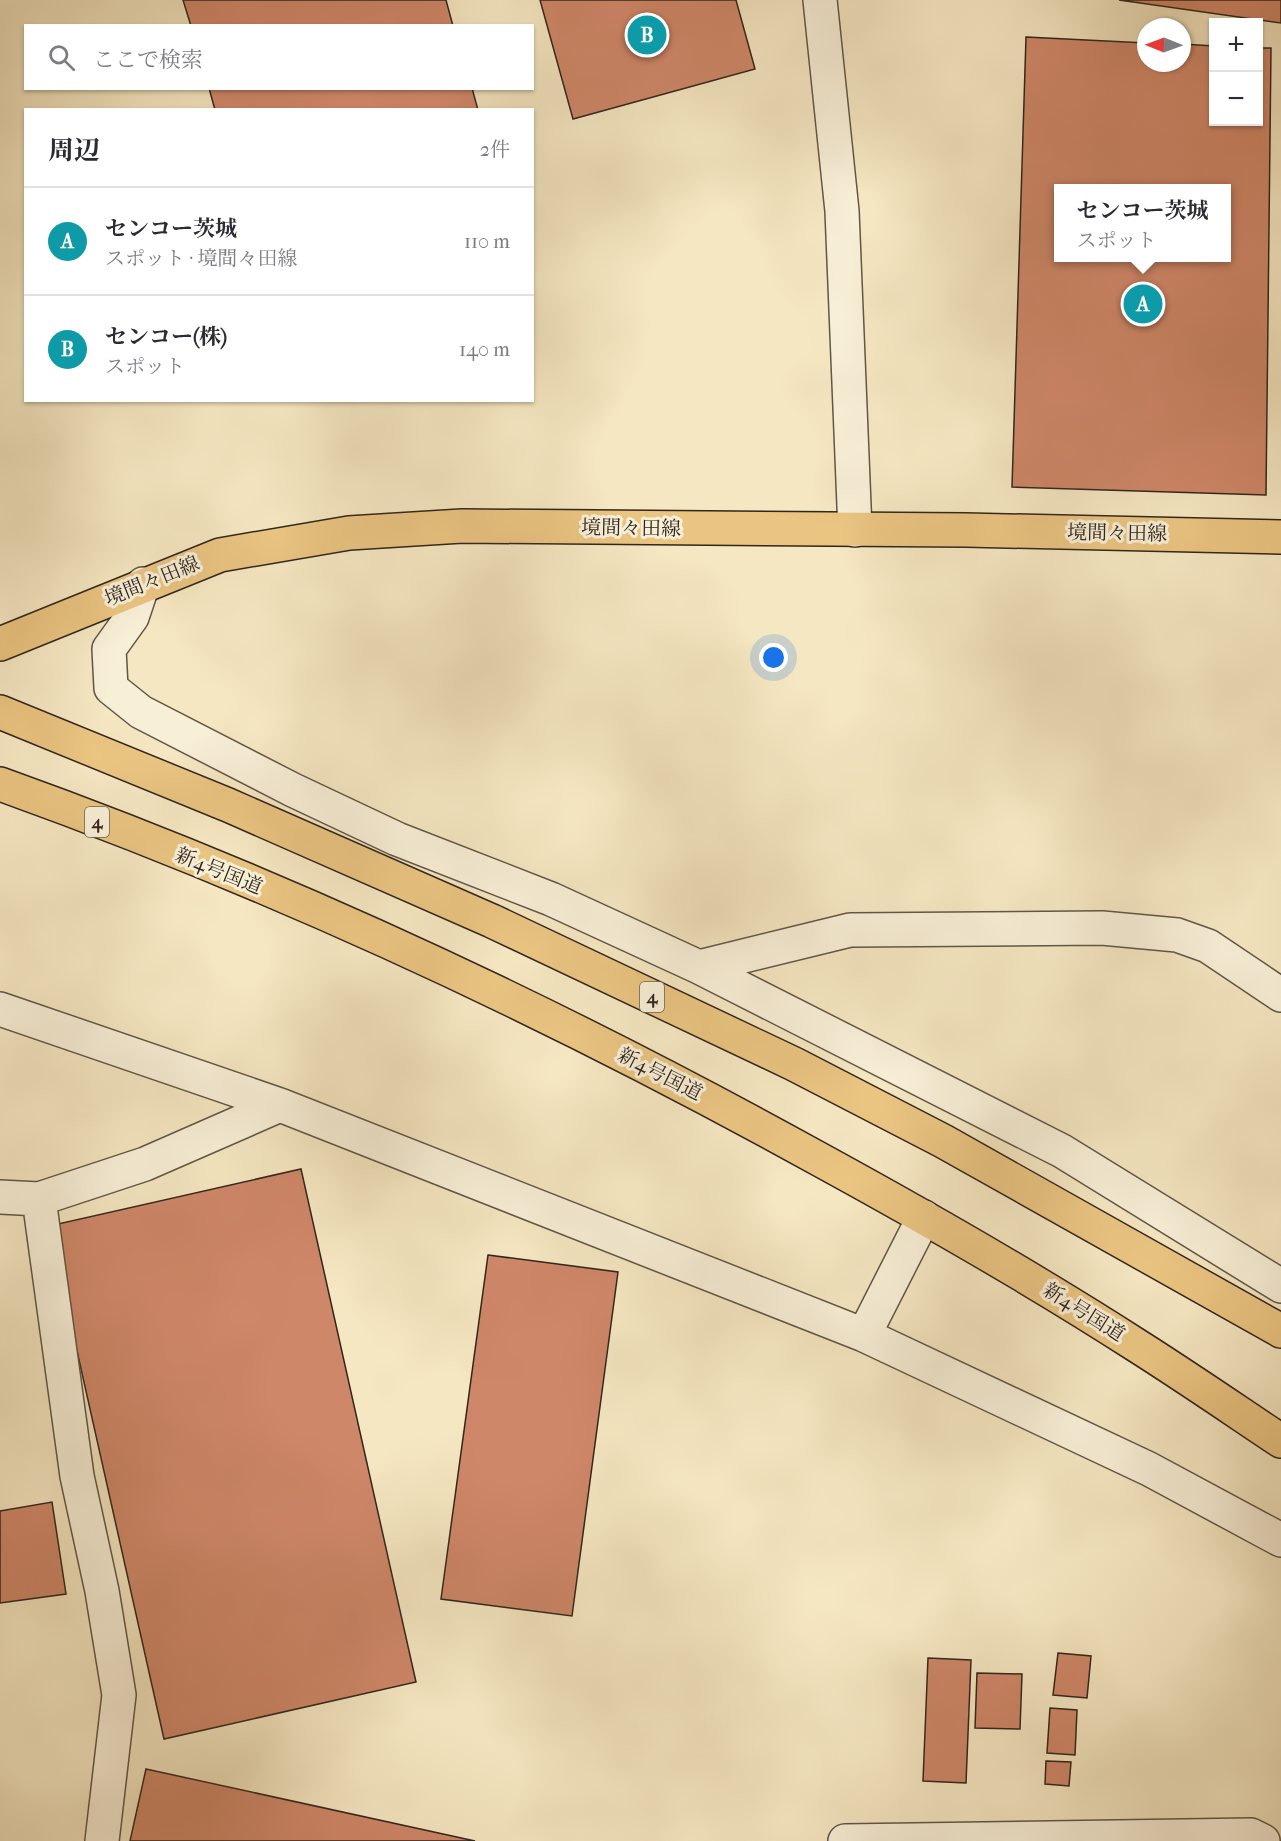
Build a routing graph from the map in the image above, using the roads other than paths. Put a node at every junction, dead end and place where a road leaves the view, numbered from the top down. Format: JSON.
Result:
{"nodes":[{"id":1,"x":820,"y":0,"type":"edge"},
{"id":2,"x":855,"y":530,"type":"junction"},
{"id":3,"x":1281,"y":537,"type":"edge"},
{"id":4,"x":143,"y":584,"type":"junction"},
{"id":5,"x":0,"y":644,"type":"edge"},
{"id":6,"x":0,"y":712,"type":"edge"},
{"id":7,"x":0,"y":784,"type":"edge"},
{"id":8,"x":699,"y":967,"type":"junction"},
{"id":9,"x":1281,"y":995,"type":"edge"},
{"id":10,"x":0,"y":1009,"type":"edge"},
{"id":11,"x":280,"y":1105,"type":"junction"},
{"id":12,"x":0,"y":1197,"type":"edge"},
{"id":13,"x":39,"y":1199,"type":"junction"},
{"id":14,"x":924,"y":1217,"type":"junction"},
{"id":15,"x":1281,"y":1286,"type":"edge"},
{"id":16,"x":1281,"y":1331,"type":"edge"},
{"id":17,"x":864,"y":1335,"type":"junction"},
{"id":18,"x":1281,"y":1441,"type":"edge"},
{"id":19,"x":1281,"y":1540,"type":"edge"},
{"id":20,"x":102,"y":1841,"type":"edge"},
{"id":21,"x":845,"y":1841,"type":"edge"},
{"id":22,"x":1263,"y":1841,"type":"edge"}],
"edges":[{"from":1,"to":2,"type":"street"},
{"from":2,"to":3,"type":"main road","name":"境間々田線"},
{"from":2,"to":4,"type":"main road","name":"境間々田線"},
{"from":4,"to":5,"type":"main road","name":"境間々田線"},
{"from":4,"to":8,"type":"street"},
{"from":6,"to":16,"type":"main road","number":"4"},
{"from":7,"to":14,"type":"main road","name":"新4号国道","number":"4"},
{"from":8,"to":9,"type":"street"},
{"from":8,"to":15,"type":"street"},
{"from":10,"to":11,"type":"street"},
{"from":11,"to":13,"type":"street"},
{"from":11,"to":17,"type":"street"},
{"from":12,"to":13,"type":"street"},
{"from":13,"to":20,"type":"street"},
{"from":14,"to":17,"type":"street"},
{"from":14,"to":18,"type":"main road","name":"新4号国道","number":"4"},
{"from":17,"to":19,"type":"street"},
{"from":21,"to":22,"type":"street"}]}
